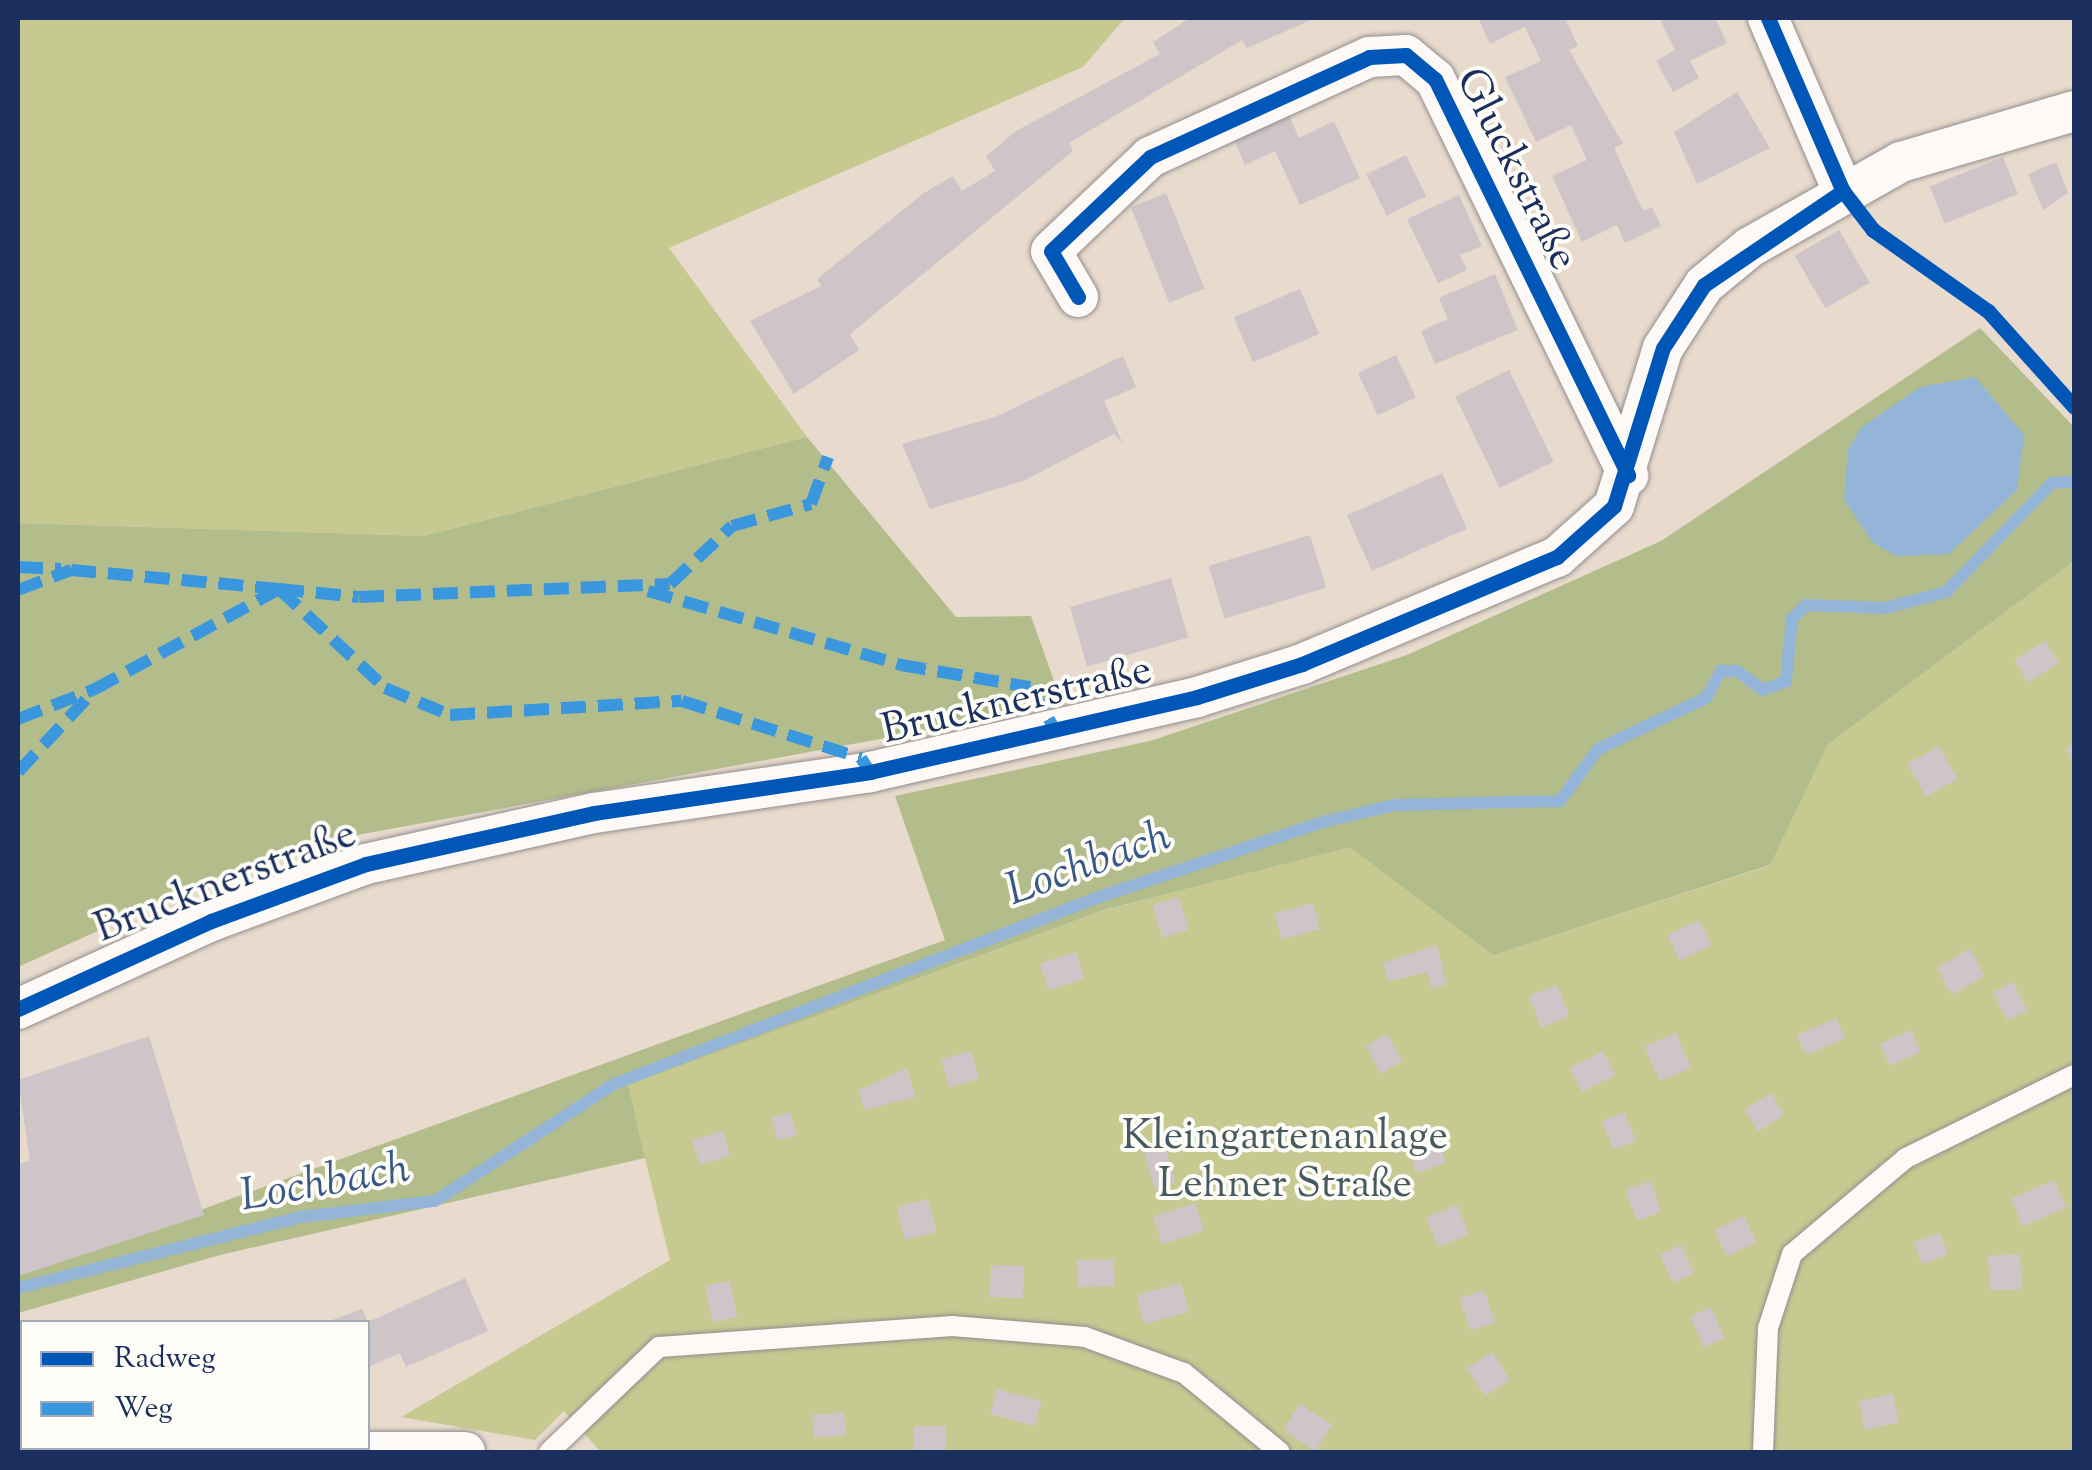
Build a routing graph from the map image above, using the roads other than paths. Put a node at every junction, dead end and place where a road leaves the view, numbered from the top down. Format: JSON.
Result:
{"nodes":[{"id":1,"x":1768,"y":18,"type":"edge"},
{"id":2,"x":2074,"y":111,"type":"edge"},
{"id":3,"x":1843,"y":191,"type":"junction"},
{"id":4,"x":1078,"y":297,"type":"dead end"},
{"id":5,"x":1628,"y":475,"type":"junction"},
{"id":6,"x":18,"y":1009,"type":"edge"},
{"id":7,"x":2074,"y":1075,"type":"edge"},
{"id":8,"x":349,"y":1452,"type":"edge"},
{"id":9,"x":465,"y":1452,"type":"edge"},
{"id":10,"x":548,"y":1452,"type":"edge"},
{"id":11,"x":1280,"y":1452,"type":"edge"},
{"id":12,"x":1763,"y":1452,"type":"edge"}],
"edges":[{"from":1,"to":3,"type":"street"},
{"from":2,"to":3,"type":"street","name":"Brucknerstraße"},
{"from":3,"to":5,"type":"street","name":"Brucknerstraße"},
{"from":4,"to":5,"type":"street","name":"Gluckstraße"},
{"from":5,"to":6,"type":"street","name":"Brucknerstraße"},
{"from":7,"to":12,"type":"lane"},
{"from":8,"to":9,"type":"street"},
{"from":10,"to":11,"type":"lane"}]}
